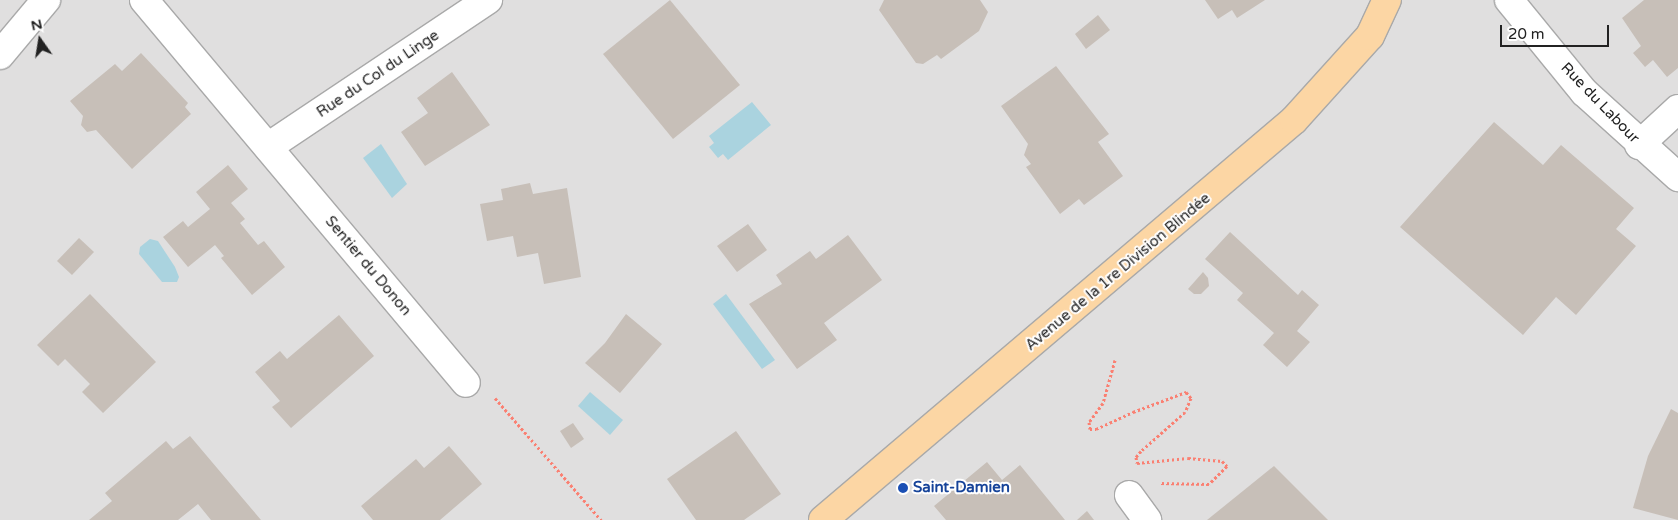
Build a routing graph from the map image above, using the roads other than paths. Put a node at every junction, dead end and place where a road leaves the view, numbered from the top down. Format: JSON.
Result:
{"nodes":[{"id":1,"x":46,"y":0,"type":"edge"},
{"id":2,"x":144,"y":0,"type":"edge"},
{"id":3,"x":488,"y":0,"type":"edge"},
{"id":4,"x":1387,"y":0,"type":"edge"},
{"id":5,"x":1509,"y":0,"type":"edge"},
{"id":6,"x":0,"y":55,"type":"edge"},
{"id":7,"x":1678,"y":109,"type":"edge"},
{"id":8,"x":1639,"y":144,"type":"junction"},
{"id":9,"x":268,"y":148,"type":"junction"},
{"id":10,"x":1678,"y":177,"type":"edge"},
{"id":11,"x":466,"y":383,"type":"road end"},
{"id":12,"x":1129,"y":496,"type":"road end"},
{"id":13,"x":823,"y":520,"type":"edge"},
{"id":14,"x":1147,"y":520,"type":"edge"}],
"edges":[{"from":1,"to":6,"type":"street"},
{"from":2,"to":9,"type":"street","name":"Sentier du Donon"},
{"from":3,"to":9,"type":"street","name":"Rue du Col du Linge"},
{"from":4,"to":13,"type":"main road","name":"Avenue de la 1re Division Blindée"},
{"from":5,"to":8,"type":"street","name":"Rue du Labour"},
{"from":7,"to":8,"type":"street"},
{"from":8,"to":10,"type":"street","name":"Rue du Labour"},
{"from":9,"to":11,"type":"street","name":"Sentier du Donon"},
{"from":12,"to":14,"type":"street"}]}
